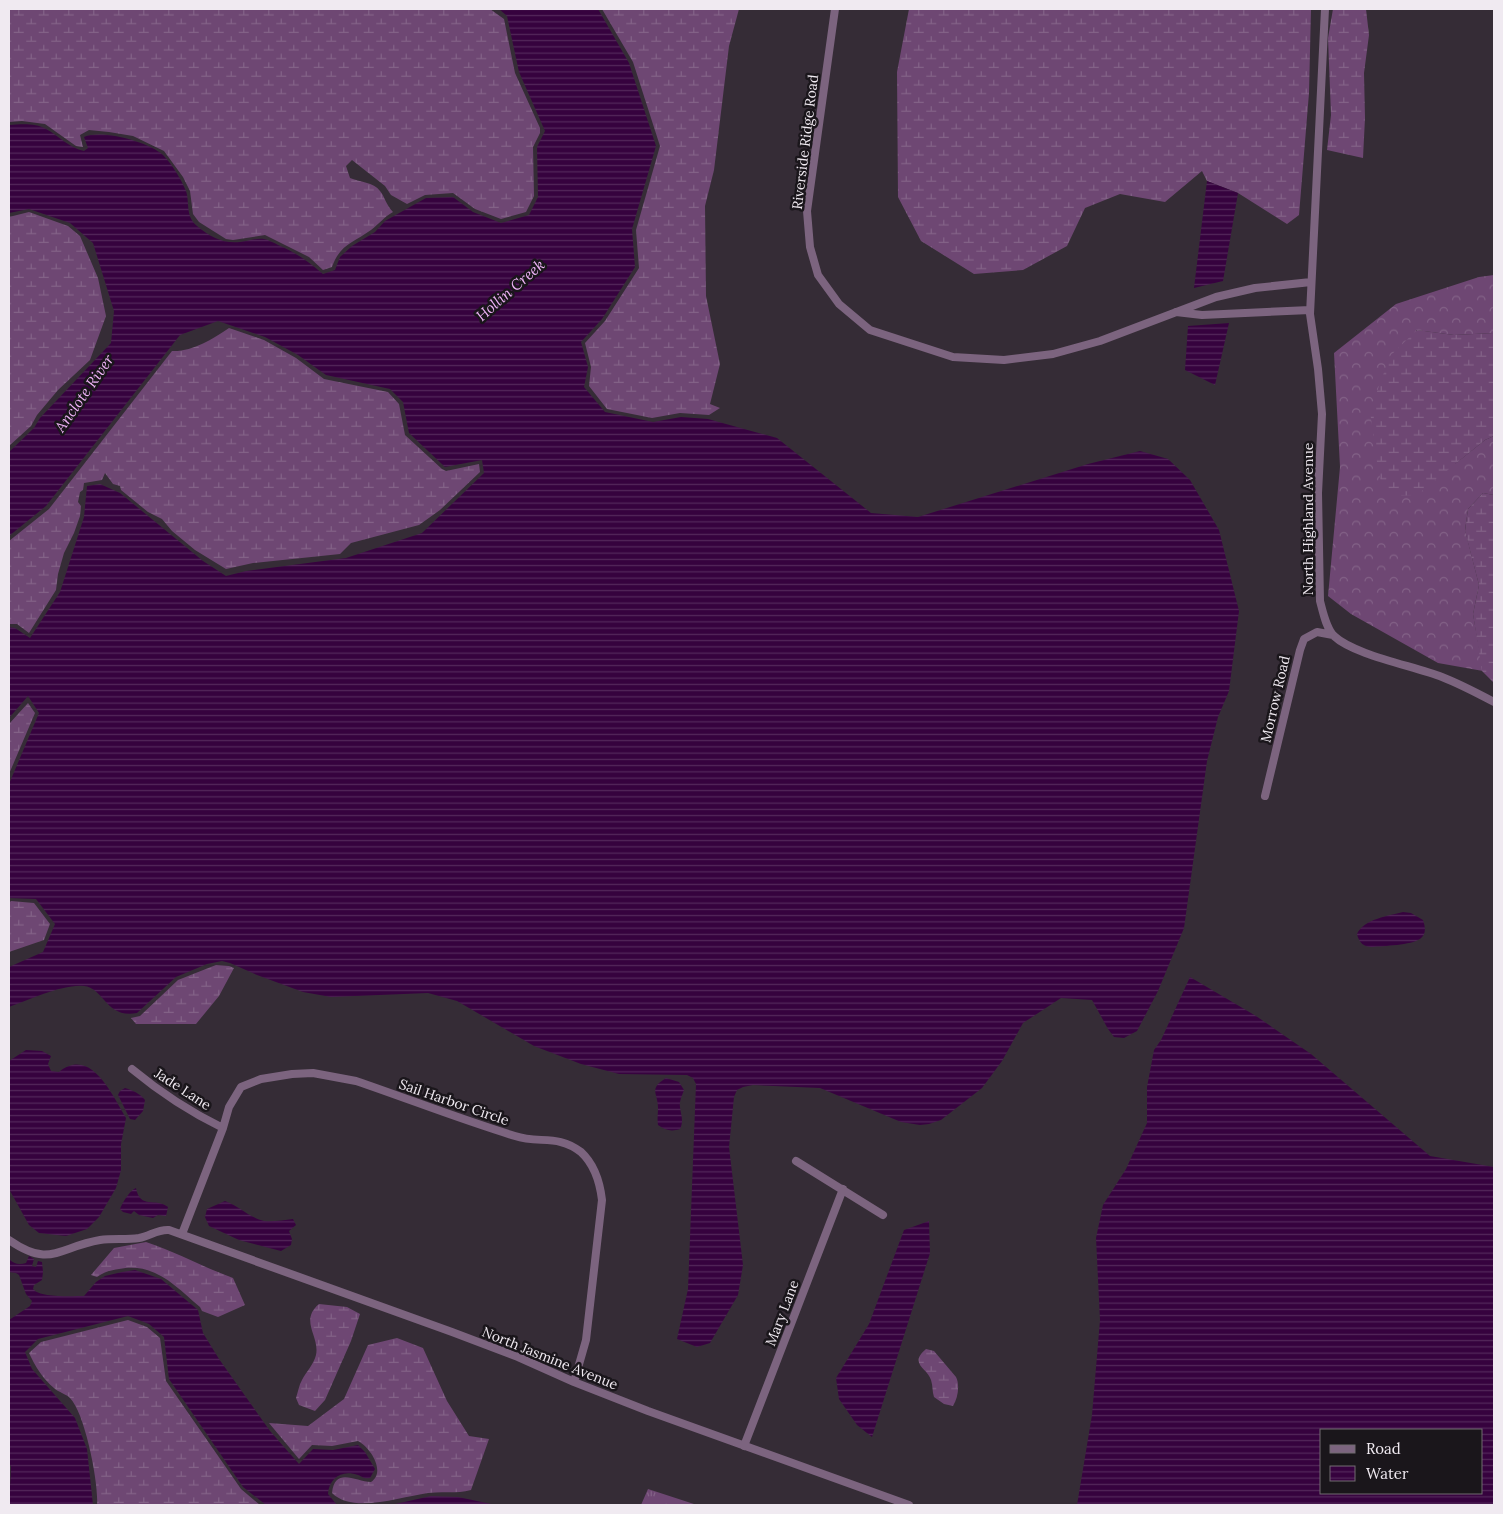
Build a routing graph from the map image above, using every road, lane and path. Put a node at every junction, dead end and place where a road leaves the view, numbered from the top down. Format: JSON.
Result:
{"nodes":[{"id":1,"x":835,"y":9,"type":"edge"},
{"id":2,"x":1325,"y":9,"type":"edge"},
{"id":3,"x":1311,"y":282,"type":"junction"},
{"id":4,"x":1310,"y":310,"type":"junction"},
{"id":5,"x":1174,"y":312,"type":"junction"},
{"id":6,"x":1333,"y":635,"type":"junction"},
{"id":7,"x":1494,"y":702,"type":"edge"},
{"id":8,"x":1265,"y":796,"type":"dead end"},
{"id":9,"x":132,"y":1069,"type":"dead end"},
{"id":10,"x":223,"y":1128,"type":"junction"},
{"id":11,"x":796,"y":1161,"type":"dead end"},
{"id":12,"x":843,"y":1190,"type":"junction"},
{"id":13,"x":883,"y":1215,"type":"dead end"},
{"id":14,"x":182,"y":1234,"type":"junction"},
{"id":15,"x":9,"y":1240,"type":"edge"},
{"id":16,"x":574,"y":1382,"type":"junction"},
{"id":17,"x":744,"y":1446,"type":"junction"},
{"id":18,"x":909,"y":1505,"type":"edge"}],
"edges":[{"from":1,"to":5,"type":"street","name":"Riverside Ridge Road"},
{"from":2,"to":3,"type":"street","name":"North Highland Avenue"},
{"from":3,"to":4,"type":"street","name":"North Highland Avenue"},
{"from":3,"to":5,"type":"street","name":"Riverside Ridge Road"},
{"from":4,"to":5,"type":"street","name":"Riverside Ridge Road"},
{"from":4,"to":6,"type":"street","name":"North Highland Avenue"},
{"from":6,"to":7,"type":"street"},
{"from":6,"to":8,"type":"street","name":"Morrow Road"},
{"from":9,"to":10,"type":"street","name":"Jade Lane"},
{"from":10,"to":14,"type":"street","name":"Sail Harbor Circle"},
{"from":10,"to":16,"type":"street","name":"Sail Harbor Circle"},
{"from":11,"to":12,"type":"street"},
{"from":12,"to":13,"type":"street"},
{"from":12,"to":17,"type":"street","name":"Mary Lane"},
{"from":14,"to":15,"type":"street","name":"North Jasmine Avenue"},
{"from":14,"to":16,"type":"street","name":"North Jasmine Avenue"},
{"from":16,"to":17,"type":"street","name":"North Jasmine Avenue"},
{"from":17,"to":18,"type":"street","name":"North Jasmine Avenue"}]}
